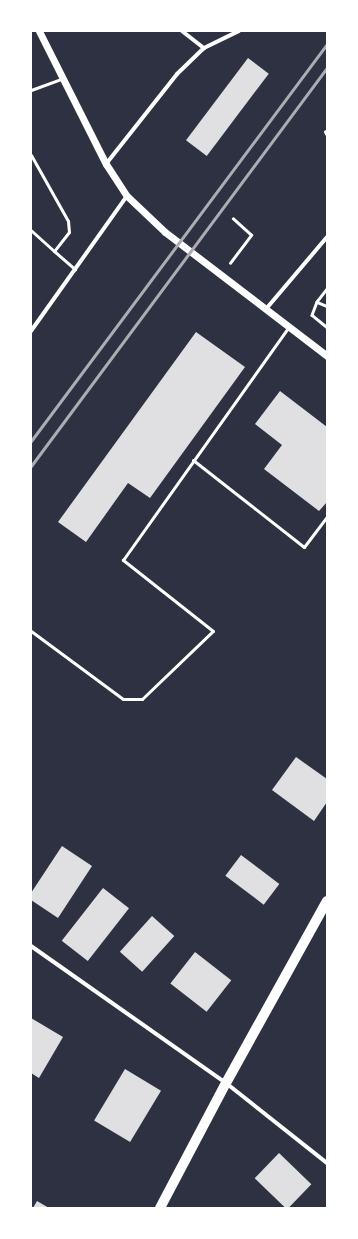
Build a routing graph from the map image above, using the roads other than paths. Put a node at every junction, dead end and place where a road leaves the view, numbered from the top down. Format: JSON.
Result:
{"nodes":[{"id":1,"x":39,"y":31,"type":"edge"},
{"id":2,"x":182,"y":31,"type":"edge"},
{"id":3,"x":239,"y":31,"type":"edge"},
{"id":4,"x":204,"y":48,"type":"junction"},
{"id":5,"x":62,"y":79,"type":"junction"},
{"id":6,"x":31,"y":90,"type":"edge"},
{"id":7,"x":31,"y":155,"type":"edge"},
{"id":8,"x":106,"y":164,"type":"junction"},
{"id":9,"x":127,"y":196,"type":"junction"},
{"id":10,"x":31,"y":230,"type":"edge"},
{"id":11,"x":327,"y":237,"type":"edge"},
{"id":12,"x":54,"y":251,"type":"junction"},
{"id":13,"x":75,"y":269,"type":"junction"},
{"id":14,"x":266,"y":309,"type":"junction"},
{"id":15,"x":289,"y":326,"type":"junction"},
{"id":16,"x":31,"y":332,"type":"edge"},
{"id":17,"x":327,"y":356,"type":"edge"},
{"id":18,"x":193,"y":460,"type":"junction"},
{"id":19,"x":327,"y":516,"type":"edge"},
{"id":20,"x":31,"y":631,"type":"edge"},
{"id":21,"x":327,"y":901,"type":"edge"},
{"id":22,"x":31,"y":946,"type":"edge"},
{"id":23,"x":226,"y":1083,"type":"junction"},
{"id":24,"x":327,"y":1163,"type":"edge"},
{"id":25,"x":160,"y":1208,"type":"edge"}],
"edges":[{"from":1,"to":5,"type":"street"},
{"from":2,"to":4,"type":"street"},
{"from":3,"to":4,"type":"street"},
{"from":4,"to":8,"type":"street"},
{"from":5,"to":6,"type":"lane"},
{"from":5,"to":8,"type":"street"},
{"from":7,"to":12,"type":"lane"},
{"from":8,"to":9,"type":"street"},
{"from":9,"to":13,"type":"street"},
{"from":9,"to":14,"type":"street"},
{"from":10,"to":12,"type":"lane"},
{"from":11,"to":14,"type":"street"},
{"from":12,"to":13,"type":"lane"},
{"from":13,"to":16,"type":"street"},
{"from":14,"to":15,"type":"street"},
{"from":15,"to":17,"type":"street"},
{"from":15,"to":18,"type":"lane"},
{"from":18,"to":19,"type":"lane"},
{"from":18,"to":20,"type":"lane"},
{"from":21,"to":23,"type":"main road"},
{"from":22,"to":23,"type":"street"},
{"from":23,"to":24,"type":"street"},
{"from":23,"to":25,"type":"main road"}]}
